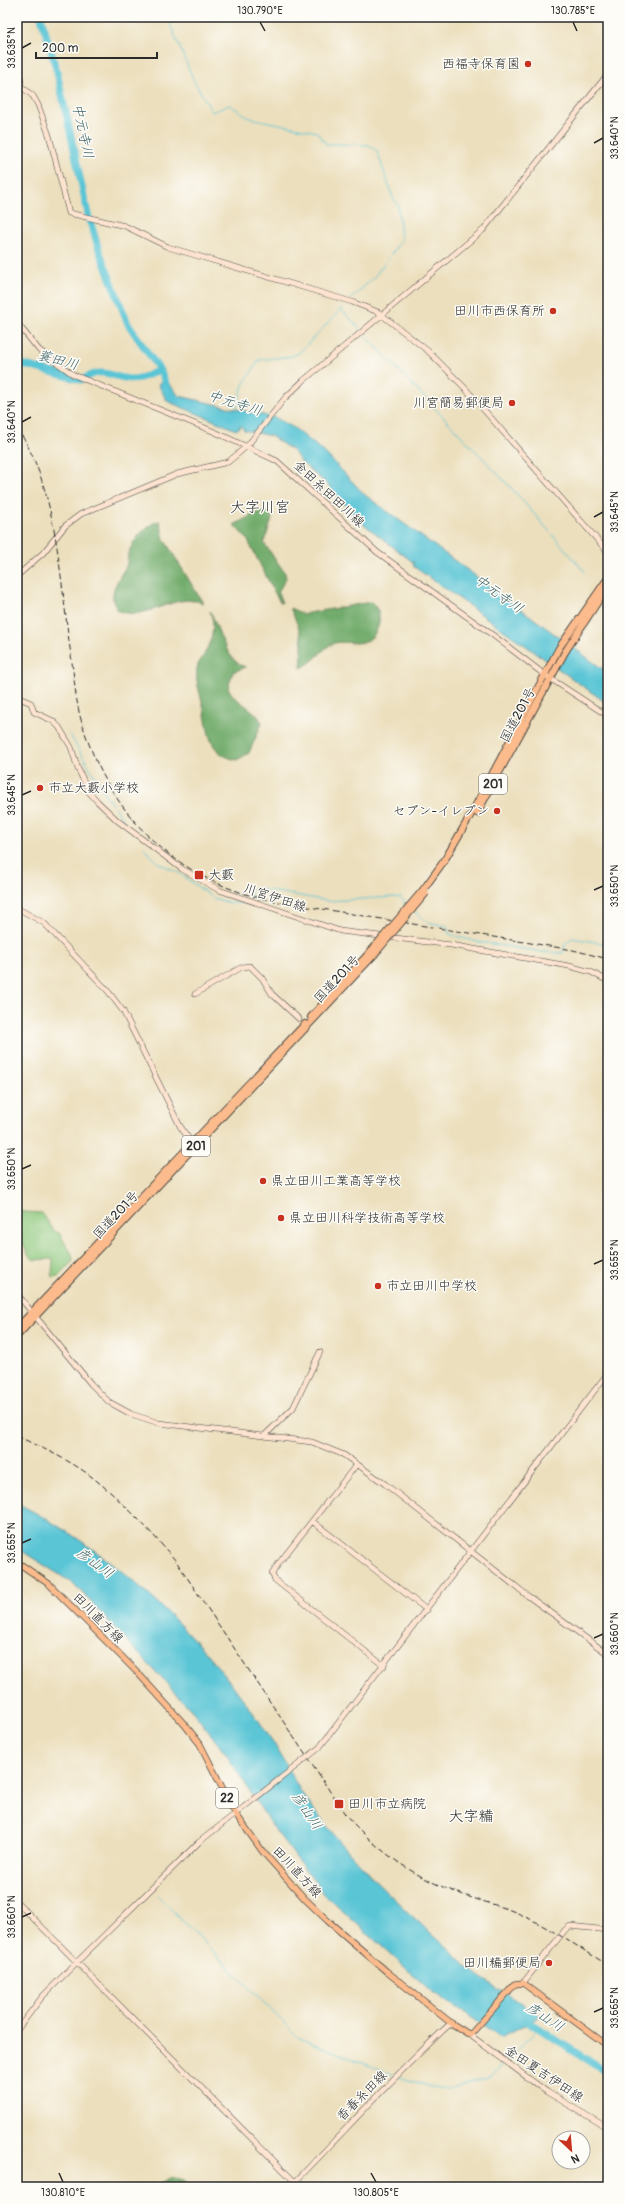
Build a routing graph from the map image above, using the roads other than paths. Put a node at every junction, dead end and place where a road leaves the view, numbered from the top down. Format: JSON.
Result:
{"nodes":[{"id":1,"x":17,"y":66,"type":"edge"},
{"id":2,"x":608,"y":74,"type":"edge"},
{"id":3,"x":18,"y":85,"type":"edge"},
{"id":4,"x":381,"y":315,"type":"junction"},
{"id":5,"x":17,"y":323,"type":"edge"},
{"id":6,"x":248,"y":445,"type":"junction"},
{"id":7,"x":608,"y":552,"type":"edge"},
{"id":8,"x":17,"y":576,"type":"edge"},
{"id":9,"x":608,"y":578,"type":"edge"},
{"id":10,"x":608,"y":586,"type":"edge"},
{"id":11,"x":570,"y":638,"type":"junction"},
{"id":12,"x":548,"y":676,"type":"junction"},
{"id":13,"x":17,"y":697,"type":"edge"},
{"id":14,"x":608,"y":716,"type":"edge"},
{"id":15,"x":17,"y":908,"type":"edge"},
{"id":16,"x":608,"y":981,"type":"edge"},
{"id":17,"x":195,"y":994,"type":"dead end"},
{"id":18,"x":300,"y":1019,"type":"dead end"},
{"id":19,"x":193,"y":1145,"type":"junction"},
{"id":20,"x":17,"y":1294,"type":"edge"},
{"id":21,"x":34,"y":1314,"type":"junction"},
{"id":22,"x":17,"y":1328,"type":"edge"},
{"id":23,"x":17,"y":1336,"type":"edge"},
{"id":24,"x":320,"y":1352,"type":"dead end"},
{"id":25,"x":608,"y":1374,"type":"edge"},
{"id":26,"x":264,"y":1436,"type":"junction"},
{"id":27,"x":357,"y":1464,"type":"junction"},
{"id":28,"x":312,"y":1521,"type":"junction"},
{"id":29,"x":471,"y":1552,"type":"junction"},
{"id":30,"x":17,"y":1562,"type":"edge"},
{"id":31,"x":427,"y":1610,"type":"junction"},
{"id":32,"x":608,"y":1654,"type":"edge"},
{"id":33,"x":384,"y":1666,"type":"junction"},
{"id":34,"x":236,"y":1813,"type":"junction"},
{"id":35,"x":17,"y":1902,"type":"edge"},
{"id":36,"x":608,"y":1930,"type":"edge"},
{"id":37,"x":77,"y":1962,"type":"junction"},
{"id":38,"x":523,"y":1983,"type":"junction"},
{"id":39,"x":451,"y":2022,"type":"junction"},
{"id":40,"x":17,"y":2030,"type":"edge"},
{"id":41,"x":470,"y":2035,"type":"junction"},
{"id":42,"x":608,"y":2046,"type":"edge"},
{"id":43,"x":608,"y":2128,"type":"edge"},
{"id":44,"x":295,"y":2182,"type":"junction"},
{"id":45,"x":290,"y":2187,"type":"edge"}],
"edges":[{"from":1,"to":3,"type":"street"},
{"from":2,"to":4,"type":"street"},
{"from":3,"to":4,"type":"street"},
{"from":4,"to":6,"type":"street"},
{"from":4,"to":7,"type":"street"},
{"from":5,"to":6,"type":"street","name":"金田糸田田川線"},
{"from":6,"to":8,"type":"street"},
{"from":6,"to":12,"type":"street","name":"金田糸田田川線"},
{"from":9,"to":11,"type":"highway","name":"国道201号","number":"201"},
{"from":10,"to":11,"type":"highway","name":"国道201号","number":"201"},
{"from":11,"to":12,"type":"highway","name":"国道201号","number":"201"},
{"from":12,"to":14,"type":"street","name":"金田糸田田川線"},
{"from":12,"to":19,"type":"highway","name":"国道201号","number":"201","bridge":true},
{"from":13,"to":16,"type":"street","name":"川宮伊田線"},
{"from":15,"to":19,"type":"street"},
{"from":17,"to":18,"type":"street"},
{"from":19,"to":21,"type":"highway","name":"国道201号","number":"201"},
{"from":20,"to":21,"type":"street"},
{"from":21,"to":22,"type":"highway","name":"国道201号","number":"201"},
{"from":21,"to":23,"type":"highway","name":"国道201号","number":"201"},
{"from":21,"to":26,"type":"street"},
{"from":24,"to":26,"type":"street"},
{"from":25,"to":29,"type":"street"},
{"from":26,"to":27,"type":"street"},
{"from":27,"to":28,"type":"street"},
{"from":27,"to":29,"type":"street"},
{"from":28,"to":31,"type":"street"},
{"from":28,"to":33,"type":"street"},
{"from":29,"to":31,"type":"street"},
{"from":29,"to":32,"type":"street"},
{"from":30,"to":34,"type":"main road","name":"田川直方線","number":"22"},
{"from":31,"to":33,"type":"street"},
{"from":33,"to":34,"type":"street","bridge":true},
{"from":34,"to":37,"type":"street"},
{"from":34,"to":39,"type":"main road","name":"田川直方線","number":"22"},
{"from":35,"to":37,"type":"street"},
{"from":36,"to":38,"type":"street"},
{"from":37,"to":40,"type":"street"},
{"from":37,"to":44,"type":"street"},
{"from":38,"to":41,"type":"main road"},
{"from":38,"to":42,"type":"main road"},
{"from":39,"to":41,"type":"main road","name":"田川直方線","number":"22"},
{"from":39,"to":44,"type":"street","name":"香春糸田線"},
{"from":41,"to":43,"type":"street","name":"金田夏吉伊田線"},
{"from":44,"to":45,"type":"street","name":"香春糸田線"}]}
